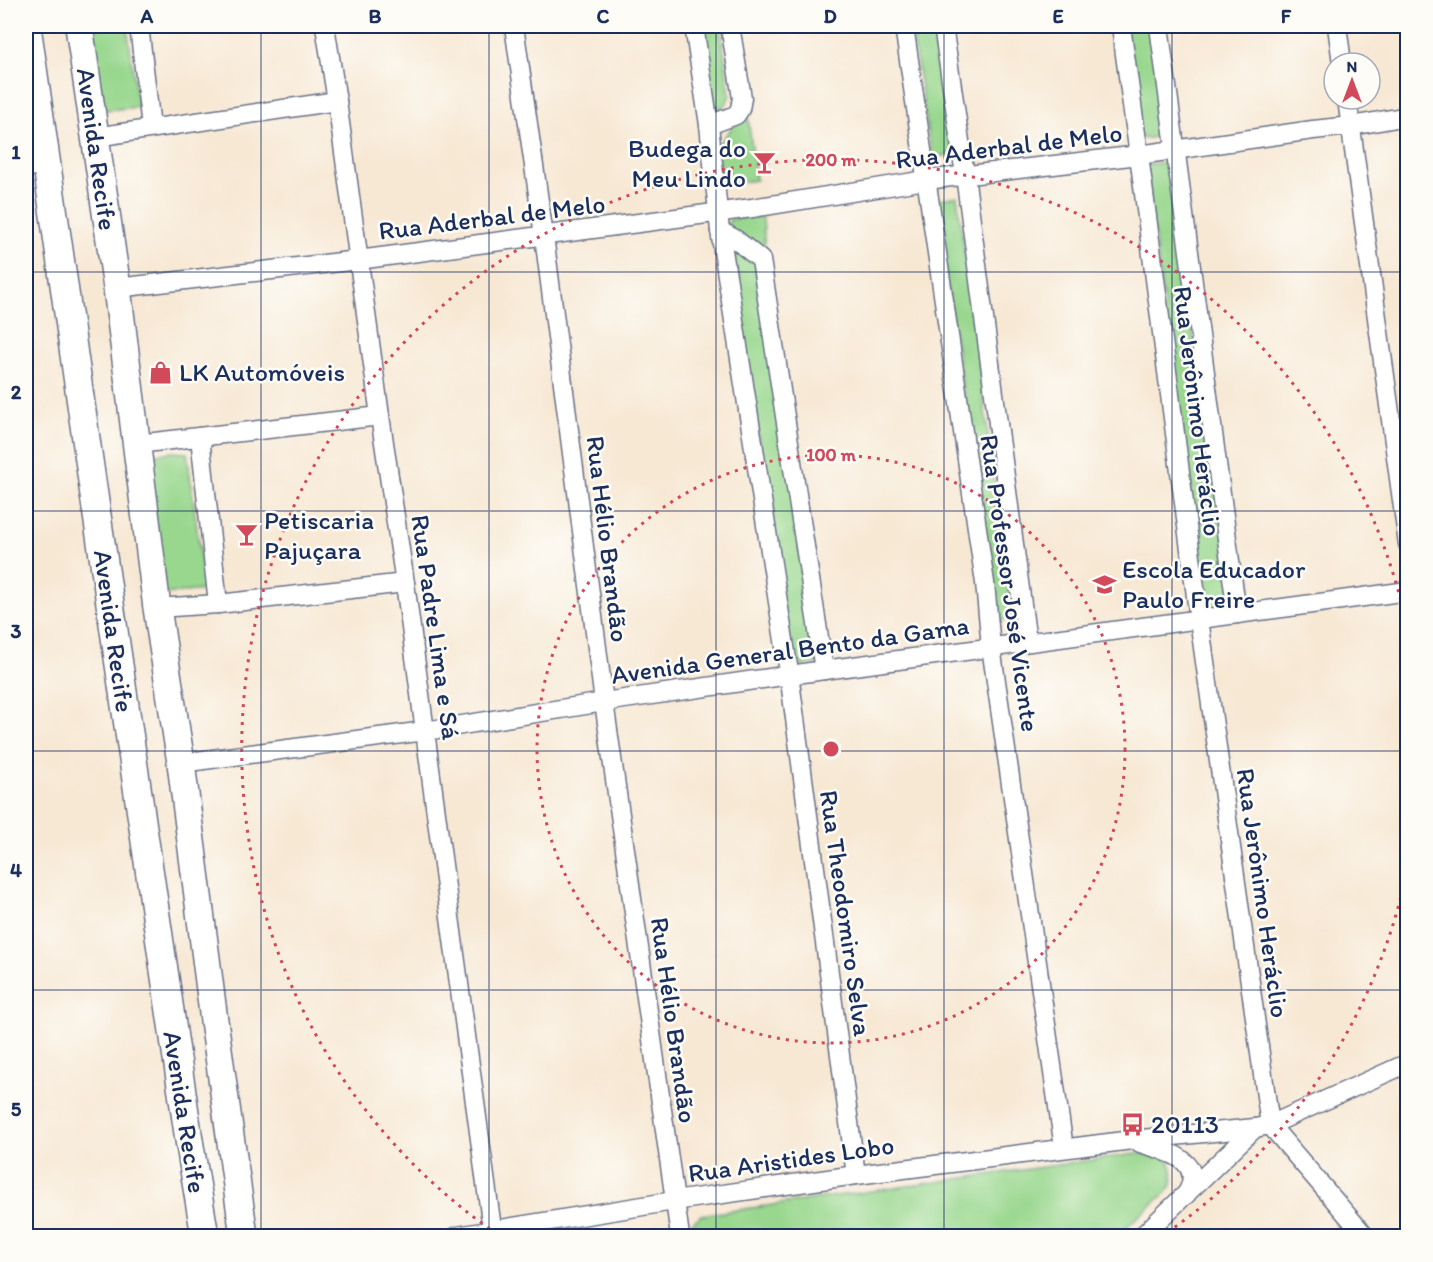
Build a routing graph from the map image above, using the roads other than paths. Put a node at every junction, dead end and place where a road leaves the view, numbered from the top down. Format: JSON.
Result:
{"nodes":[{"id":1,"x":27,"y":26,"type":"edge"},
{"id":2,"x":79,"y":26,"type":"edge"},
{"id":3,"x":139,"y":26,"type":"edge"},
{"id":4,"x":325,"y":26,"type":"edge"},
{"id":5,"x":513,"y":26,"type":"edge"},
{"id":6,"x":694,"y":26,"type":"edge"},
{"id":7,"x":730,"y":26,"type":"edge"},
{"id":8,"x":904,"y":26,"type":"edge"},
{"id":9,"x":943,"y":26,"type":"edge"},
{"id":10,"x":1120,"y":26,"type":"edge"},
{"id":11,"x":1159,"y":26,"type":"edge"},
{"id":12,"x":1337,"y":26,"type":"edge"},
{"id":13,"x":1340,"y":51,"type":"edge"},
{"id":14,"x":337,"y":101,"type":"junction"},
{"id":15,"x":1349,"y":111,"type":"edge"},
{"id":16,"x":1407,"y":116,"type":"edge"},
{"id":17,"x":710,"y":125,"type":"junction"},
{"id":18,"x":1351,"y":126,"type":"junction"},
{"id":19,"x":151,"y":128,"type":"junction"},
{"id":20,"x":95,"y":136,"type":"junction"},
{"id":21,"x":1176,"y":151,"type":"junction"},
{"id":22,"x":1139,"y":155,"type":"junction"},
{"id":23,"x":36,"y":166,"type":"edge"},
{"id":24,"x":965,"y":175,"type":"junction"},
{"id":25,"x":926,"y":180,"type":"junction"},
{"id":26,"x":719,"y":222,"type":"junction"},
{"id":27,"x":544,"y":236,"type":"junction"},
{"id":28,"x":358,"y":260,"type":"junction"},
{"id":29,"x":117,"y":288,"type":"junction"},
{"id":30,"x":380,"y":416,"type":"junction"},
{"id":31,"x":200,"y":437,"type":"junction"},
{"id":32,"x":136,"y":444,"type":"junction"},
{"id":33,"x":1407,"y":544,"type":"edge"},
{"id":34,"x":405,"y":583,"type":"junction"},
{"id":35,"x":1407,"y":591,"type":"edge"},
{"id":36,"x":218,"y":604,"type":"junction"},
{"id":37,"x":157,"y":608,"type":"junction"},
{"id":38,"x":1237,"y":614,"type":"junction"},
{"id":39,"x":1199,"y":619,"type":"junction"},
{"id":40,"x":1027,"y":642,"type":"junction"},
{"id":41,"x":991,"y":647,"type":"junction"},
{"id":42,"x":824,"y":670,"type":"junction"},
{"id":43,"x":789,"y":676,"type":"junction"},
{"id":44,"x":604,"y":702,"type":"junction"},
{"id":45,"x":425,"y":731,"type":"junction"},
{"id":46,"x":181,"y":763,"type":"junction"},
{"id":47,"x":1407,"y":1063,"type":"edge"},
{"id":48,"x":1263,"y":1126,"type":"junction"},
{"id":49,"x":1132,"y":1140,"type":"junction"},
{"id":50,"x":1064,"y":1148,"type":"junction"},
{"id":51,"x":856,"y":1175,"type":"junction"},
{"id":52,"x":1186,"y":1195,"type":"junction"},
{"id":53,"x":674,"y":1201,"type":"junction"},
{"id":54,"x":493,"y":1234,"type":"edge"},
{"id":55,"x":205,"y":1236,"type":"edge"},
{"id":56,"x":244,"y":1236,"type":"edge"},
{"id":57,"x":457,"y":1236,"type":"edge"},
{"id":58,"x":680,"y":1236,"type":"edge"},
{"id":59,"x":1142,"y":1236,"type":"edge"},
{"id":60,"x":1365,"y":1236,"type":"edge"}],
"edges":[{"from":1,"to":23,"type":"main road","name":"Avenida Recife"},
{"from":2,"to":20,"type":"main road","name":"Avenida Recife"},
{"from":3,"to":19,"type":"street"},
{"from":4,"to":14,"type":"street","name":"Rua Padre Lima e Sá"},
{"from":5,"to":27,"type":"street","name":"Rua Hélio Brandão"},
{"from":6,"to":17,"type":"street","name":"Rua Theodomiro Selva"},
{"from":7,"to":17,"type":"street"},
{"from":8,"to":25,"type":"street","name":"Rua Professor José Vicente"},
{"from":9,"to":24,"type":"street","name":"Rua Professor José Vicente"},
{"from":10,"to":22,"type":"street","name":"Rua Jerônimo Heráclio"},
{"from":11,"to":21,"type":"street","name":"Rua Jerônimo Heráclio"},
{"from":12,"to":13,"type":"street"},
{"from":14,"to":19,"type":"street"},
{"from":14,"to":28,"type":"street","name":"Rua Padre Lima e Sá"},
{"from":15,"to":18,"type":"street"},
{"from":16,"to":18,"type":"street","name":"Rua Aderbal de Melo"},
{"from":17,"to":26,"type":"street","name":"Rua Theodomiro Selva"},
{"from":18,"to":21,"type":"street","name":"Rua Aderbal de Melo"},
{"from":18,"to":33,"type":"street"},
{"from":19,"to":20,"type":"street"},
{"from":20,"to":29,"type":"main road","name":"Avenida Recife"},
{"from":21,"to":22,"type":"street","name":"Rua Aderbal de Melo"},
{"from":21,"to":38,"type":"street","name":"Rua Jerônimo Heráclio"},
{"from":22,"to":24,"type":"street","name":"Rua Aderbal de Melo"},
{"from":22,"to":39,"type":"street","name":"Rua Jerônimo Heráclio"},
{"from":23,"to":55,"type":"main road","name":"Avenida Recife"},
{"from":24,"to":25,"type":"street","name":"Rua Aderbal de Melo"},
{"from":24,"to":40,"type":"street","name":"Rua Professor José Vicente"},
{"from":25,"to":26,"type":"street","name":"Rua Aderbal de Melo"},
{"from":25,"to":41,"type":"street","name":"Rua Professor José Vicente"},
{"from":26,"to":27,"type":"street","name":"Rua Aderbal de Melo"},
{"from":26,"to":42,"type":"street"},
{"from":26,"to":43,"type":"street","name":"Rua Theodomiro Selva"},
{"from":27,"to":28,"type":"street","name":"Rua Aderbal de Melo"},
{"from":27,"to":44,"type":"street","name":"Rua Hélio Brandão"},
{"from":28,"to":29,"type":"street","name":"Rua Aderbal de Melo"},
{"from":28,"to":30,"type":"street","name":"Rua Padre Lima e Sá"},
{"from":29,"to":32,"type":"main road","name":"Avenida Recife"},
{"from":30,"to":31,"type":"street"},
{"from":30,"to":34,"type":"street","name":"Rua Padre Lima e Sá"},
{"from":31,"to":32,"type":"street"},
{"from":31,"to":36,"type":"street"},
{"from":32,"to":37,"type":"main road","name":"Avenida Recife"},
{"from":34,"to":36,"type":"street"},
{"from":34,"to":45,"type":"street","name":"Rua Padre Lima e Sá"},
{"from":35,"to":38,"type":"street","name":"Avenida General Bento da Gama"},
{"from":36,"to":37,"type":"street"},
{"from":37,"to":46,"type":"main road","name":"Avenida Recife"},
{"from":38,"to":39,"type":"street","name":"Avenida General Bento da Gama"},
{"from":39,"to":40,"type":"street","name":"Avenida General Bento da Gama"},
{"from":39,"to":48,"type":"street","name":"Rua Jerônimo Heráclio"},
{"from":40,"to":41,"type":"street","name":"Avenida General Bento da Gama"},
{"from":41,"to":42,"type":"street","name":"Avenida General Bento da Gama"},
{"from":41,"to":50,"type":"street","name":"Rua Professor José Vicente"},
{"from":42,"to":43,"type":"street","name":"Avenida General Bento da Gama"},
{"from":43,"to":44,"type":"street","name":"Avenida General Bento da Gama"},
{"from":43,"to":51,"type":"street","name":"Rua Theodomiro Selva"},
{"from":44,"to":45,"type":"street","name":"Avenida General Bento da Gama"},
{"from":44,"to":53,"type":"street","name":"Rua Hélio Brandão"},
{"from":45,"to":46,"type":"street","name":"Avenida General Bento da Gama"},
{"from":45,"to":54,"type":"street","name":"Rua Padre Lima e Sá"},
{"from":46,"to":56,"type":"main road","name":"Avenida Recife"},
{"from":47,"to":48,"type":"street"},
{"from":48,"to":49,"type":"street","name":"Rua Aristides Lobo"},
{"from":48,"to":52,"type":"street"},
{"from":48,"to":60,"type":"street"},
{"from":49,"to":50,"type":"street","name":"Rua Aristides Lobo"},
{"from":49,"to":52,"type":"street","name":"Rua Aristides Lobo"},
{"from":50,"to":51,"type":"street","name":"Rua Aristides Lobo"},
{"from":51,"to":53,"type":"street","name":"Rua Aristides Lobo"},
{"from":52,"to":59,"type":"street"},
{"from":53,"to":54,"type":"street","name":"Rua Aristides Lobo"},
{"from":53,"to":58,"type":"street","name":"Rua Hélio Brandão"},
{"from":54,"to":57,"type":"street","name":"Rua Aristides Lobo"}]}
